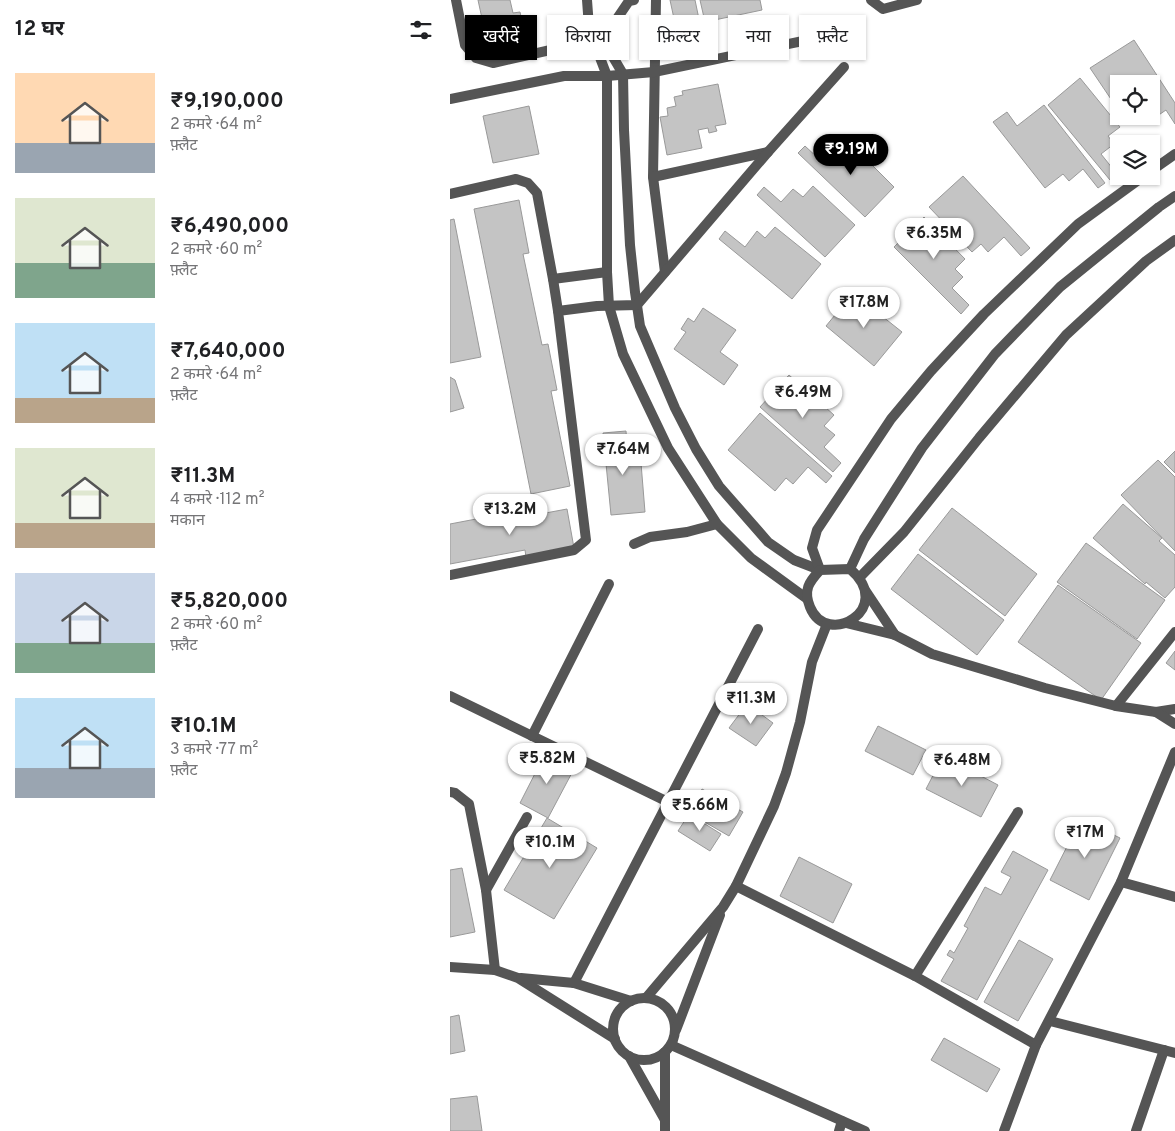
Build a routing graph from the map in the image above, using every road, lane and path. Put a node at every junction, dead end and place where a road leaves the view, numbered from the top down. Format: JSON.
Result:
{"nodes":[{"id":1,"x":456,"y":0,"type":"edge"},
{"id":2,"x":586,"y":0,"type":"edge"},
{"id":3,"x":634,"y":0,"type":"edge"},
{"id":4,"x":656,"y":0,"type":"edge"},
{"id":5,"x":871,"y":0,"type":"edge"},
{"id":6,"x":917,"y":0,"type":"edge"},
{"id":7,"x":587,"y":15,"type":"edge"},
{"id":8,"x":799,"y":42,"type":"edge"},
{"id":9,"x":547,"y":51,"type":"edge"},
{"id":10,"x":601,"y":60,"type":"edge"},
{"id":11,"x":844,"y":67,"type":"dead end"},
{"id":12,"x":654,"y":72,"type":"junction"},
{"id":13,"x":623,"y":74,"type":"junction"},
{"id":14,"x":607,"y":76,"type":"junction"},
{"id":15,"x":450,"y":99,"type":"edge"},
{"id":16,"x":768,"y":152,"type":"junction"},
{"id":17,"x":1175,"y":154,"type":"edge"},
{"id":18,"x":1160,"y":165,"type":"edge"},
{"id":19,"x":653,"y":177,"type":"junction"},
{"id":20,"x":1132,"y":185,"type":"edge"},
{"id":21,"x":450,"y":194,"type":"edge"},
{"id":22,"x":1175,"y":196,"type":"edge"},
{"id":23,"x":1175,"y":240,"type":"edge"},
{"id":24,"x":607,"y":272,"type":"junction"},
{"id":25,"x":665,"y":272,"type":"junction"},
{"id":26,"x":553,"y":279,"type":"junction"},
{"id":27,"x":637,"y":305,"type":"junction"},
{"id":28,"x":609,"y":306,"type":"junction"},
{"id":29,"x":558,"y":311,"type":"junction"},
{"id":30,"x":717,"y":524,"type":"junction"},
{"id":31,"x":634,"y":544,"type":"dead end"},
{"id":32,"x":850,"y":569,"type":"junction"},
{"id":33,"x":820,"y":570,"type":"junction"},
{"id":34,"x":450,"y":575,"type":"edge"},
{"id":35,"x":860,"y":578,"type":"junction"},
{"id":36,"x":610,"y":584,"type":"dead end"},
{"id":37,"x":865,"y":590,"type":"junction"},
{"id":38,"x":806,"y":598,"type":"junction"},
{"id":39,"x":846,"y":623,"type":"junction"},
{"id":40,"x":827,"y":624,"type":"junction"},
{"id":41,"x":758,"y":629,"type":"dead end"},
{"id":42,"x":1175,"y":632,"type":"edge"},
{"id":43,"x":895,"y":635,"type":"junction"},
{"id":44,"x":450,"y":696,"type":"edge"},
{"id":45,"x":1116,"y":706,"type":"junction"},
{"id":46,"x":1175,"y":709,"type":"edge"},
{"id":47,"x":1156,"y":712,"type":"junction"},
{"id":48,"x":1175,"y":724,"type":"edge"},
{"id":49,"x":532,"y":736,"type":"junction"},
{"id":50,"x":1175,"y":752,"type":"edge"},
{"id":51,"x":450,"y":792,"type":"edge"},
{"id":52,"x":668,"y":802,"type":"junction"},
{"id":53,"x":1018,"y":812,"type":"dead end"},
{"id":54,"x":527,"y":817,"type":"dead end"},
{"id":55,"x":1121,"y":882,"type":"junction"},
{"id":56,"x":736,"y":886,"type":"junction"},
{"id":57,"x":486,"y":890,"type":"junction"},
{"id":58,"x":1175,"y":897,"type":"edge"},
{"id":59,"x":722,"y":907,"type":"junction"},
{"id":60,"x":450,"y":967,"type":"edge"},
{"id":61,"x":495,"y":970,"type":"junction"},
{"id":62,"x":915,"y":976,"type":"junction"},
{"id":63,"x":518,"y":978,"type":"junction"},
{"id":64,"x":574,"y":984,"type":"junction"},
{"id":65,"x":646,"y":998,"type":"junction"},
{"id":66,"x":631,"y":1001,"type":"junction"},
{"id":67,"x":1050,"y":1021,"type":"junction"},
{"id":68,"x":676,"y":1030,"type":"junction"},
{"id":69,"x":615,"y":1039,"type":"junction"},
{"id":70,"x":1036,"y":1045,"type":"junction"},
{"id":71,"x":668,"y":1048,"type":"junction"},
{"id":72,"x":1164,"y":1050,"type":"junction"},
{"id":73,"x":1175,"y":1053,"type":"edge"},
{"id":74,"x":629,"y":1056,"type":"junction"},
{"id":75,"x":666,"y":1126,"type":"edge"},
{"id":76,"x":841,"y":1126,"type":"edge"},
{"id":77,"x":865,"y":1131,"type":"edge"},
{"id":78,"x":1004,"y":1131,"type":"edge"},
{"id":79,"x":1136,"y":1131,"type":"edge"}],
"edges":[{"from":1,"to":9,"type":"street"},
{"from":2,"to":7,"type":"street"},
{"from":3,"to":13,"type":"street"},
{"from":4,"to":12,"type":"street"},
{"from":5,"to":6,"type":"street"},
{"from":8,"to":12,"type":"street"},
{"from":10,"to":14,"type":"street"},
{"from":11,"to":16,"type":"street"},
{"from":12,"to":13,"type":"street"},
{"from":12,"to":19,"type":"street"},
{"from":13,"to":14,"type":"street"},
{"from":13,"to":27,"type":"street"},
{"from":14,"to":15,"type":"street"},
{"from":14,"to":24,"type":"street"},
{"from":16,"to":19,"type":"street"},
{"from":16,"to":25,"type":"street"},
{"from":17,"to":18,"type":"street"},
{"from":19,"to":25,"type":"street"},
{"from":20,"to":33,"type":"street"},
{"from":21,"to":26,"type":"street"},
{"from":22,"to":32,"type":"street"},
{"from":23,"to":35,"type":"street"},
{"from":24,"to":26,"type":"street"},
{"from":24,"to":28,"type":"street"},
{"from":25,"to":27,"type":"street"},
{"from":26,"to":29,"type":"street"},
{"from":27,"to":28,"type":"street"},
{"from":27,"to":33,"type":"street"},
{"from":28,"to":29,"type":"street"},
{"from":28,"to":30,"type":"street"},
{"from":29,"to":34,"type":"street"},
{"from":30,"to":31,"type":"street"},
{"from":30,"to":38,"type":"street"},
{"from":32,"to":33,"type":"street"},
{"from":32,"to":35,"type":"street"},
{"from":33,"to":38,"type":"street"},
{"from":35,"to":37,"type":"street"},
{"from":36,"to":49,"type":"street"},
{"from":37,"to":39,"type":"street"},
{"from":37,"to":43,"type":"street"},
{"from":38,"to":40,"type":"street"},
{"from":39,"to":40,"type":"street"},
{"from":39,"to":43,"type":"street"},
{"from":40,"to":56,"type":"street"},
{"from":41,"to":52,"type":"street"},
{"from":42,"to":45,"type":"street"},
{"from":43,"to":45,"type":"street"},
{"from":44,"to":49,"type":"street"},
{"from":45,"to":47,"type":"street"},
{"from":46,"to":47,"type":"street"},
{"from":47,"to":48,"type":"street"},
{"from":49,"to":52,"type":"street"},
{"from":50,"to":55,"type":"street"},
{"from":51,"to":57,"type":"street"},
{"from":52,"to":64,"type":"street"},
{"from":53,"to":62,"type":"street"},
{"from":54,"to":57,"type":"street"},
{"from":55,"to":58,"type":"street"},
{"from":55,"to":67,"type":"street"},
{"from":56,"to":59,"type":"street"},
{"from":56,"to":62,"type":"street"},
{"from":57,"to":61,"type":"street"},
{"from":59,"to":65,"type":"street"},
{"from":59,"to":68,"type":"street"},
{"from":60,"to":61,"type":"street"},
{"from":61,"to":63,"type":"street"},
{"from":62,"to":70,"type":"street"},
{"from":63,"to":64,"type":"street"},
{"from":63,"to":69,"type":"street"},
{"from":64,"to":66,"type":"street"},
{"from":65,"to":66,"type":"street"},
{"from":65,"to":68,"type":"street"},
{"from":66,"to":69,"type":"street"},
{"from":67,"to":70,"type":"street"},
{"from":67,"to":72,"type":"street"},
{"from":68,"to":71,"type":"street"},
{"from":69,"to":74,"type":"street"},
{"from":70,"to":78,"type":"street"},
{"from":71,"to":74,"type":"street"},
{"from":71,"to":75,"type":"street"},
{"from":71,"to":76,"type":"street"},
{"from":72,"to":73,"type":"street"},
{"from":72,"to":79,"type":"street"},
{"from":74,"to":75,"type":"street"},
{"from":76,"to":77,"type":"street"}]}
